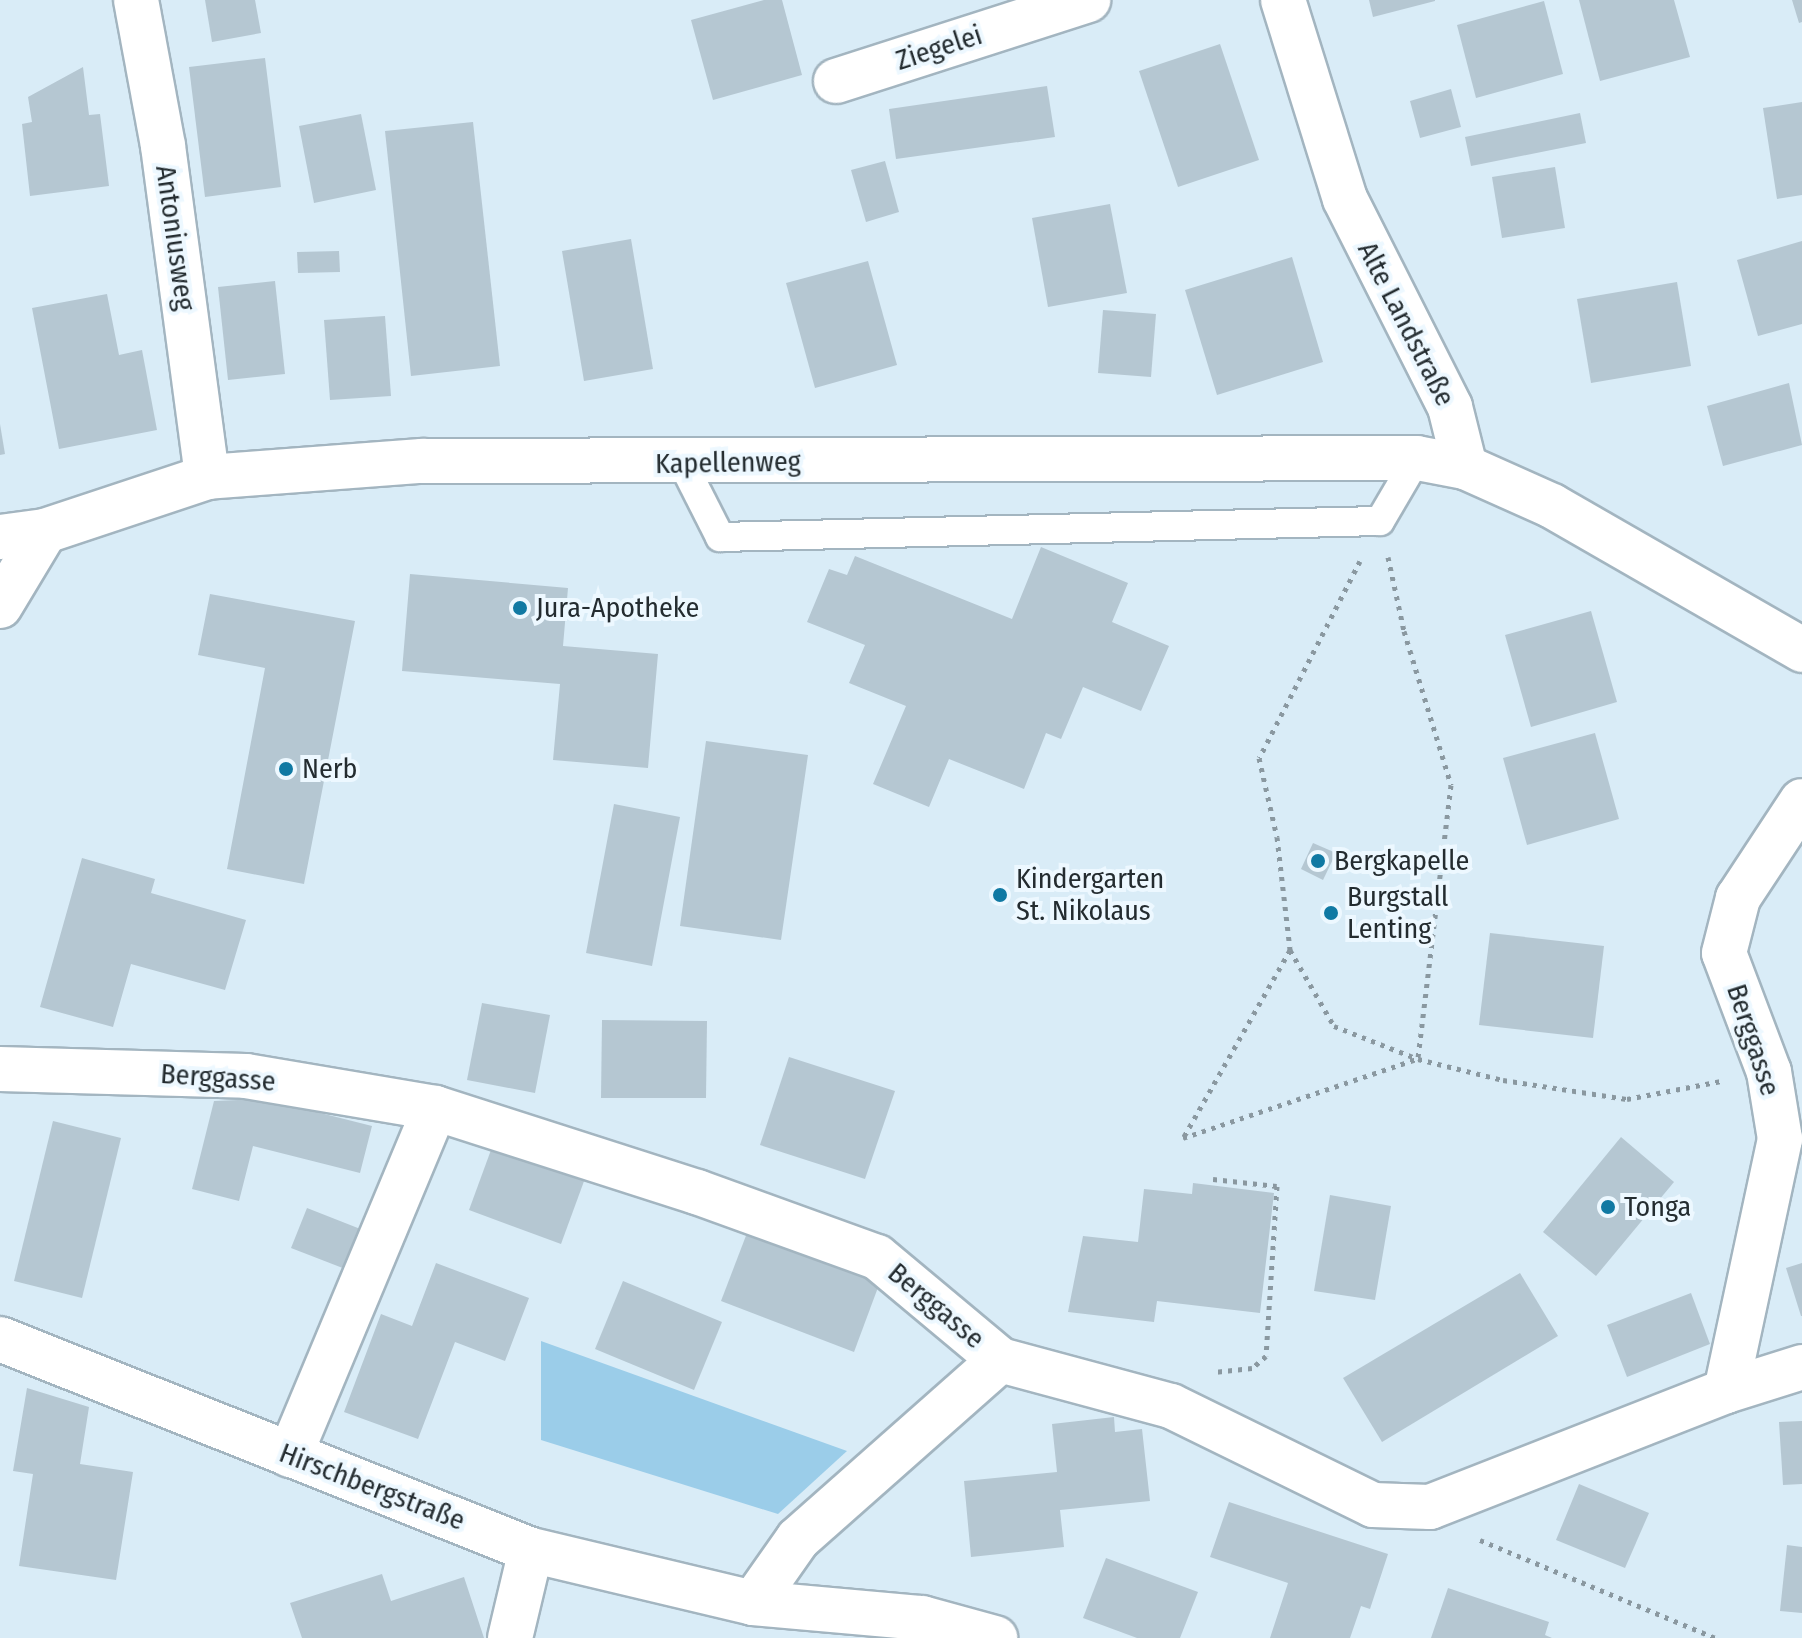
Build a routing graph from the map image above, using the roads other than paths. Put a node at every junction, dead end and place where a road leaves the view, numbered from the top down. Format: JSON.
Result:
{"nodes":[{"id":1,"x":136,"y":0,"type":"edge"},
{"id":2,"x":1088,"y":0,"type":"edge"},
{"id":3,"x":1283,"y":0,"type":"edge"},
{"id":4,"x":836,"y":81,"type":"dead end"},
{"id":5,"x":1417,"y":458,"type":"junction"},
{"id":6,"x":683,"y":464,"type":"junction"},
{"id":7,"x":1465,"y":467,"type":"junction"},
{"id":8,"x":207,"y":477,"type":"junction"},
{"id":9,"x":45,"y":531,"type":"junction"},
{"id":10,"x":0,"y":537,"type":"edge"},
{"id":11,"x":0,"y":606,"type":"edge"},
{"id":12,"x":1802,"y":650,"type":"edge"},
{"id":13,"x":1802,"y":801,"type":"edge"},
{"id":14,"x":0,"y":1069,"type":"edge"},
{"id":15,"x":435,"y":1108,"type":"junction"},
{"id":16,"x":0,"y":1339,"type":"edge"},
{"id":17,"x":1000,"y":1360,"type":"junction"},
{"id":18,"x":1802,"y":1367,"type":"edge"},
{"id":19,"x":1726,"y":1391,"type":"junction"},
{"id":20,"x":290,"y":1455,"type":"junction"},
{"id":21,"x":531,"y":1550,"type":"junction"},
{"id":22,"x":753,"y":1603,"type":"junction"},
{"id":23,"x":510,"y":1638,"type":"edge"},
{"id":24,"x":995,"y":1638,"type":"edge"}],
"edges":[{"from":1,"to":8,"type":"street","name":"Antoniusweg"},
{"from":2,"to":4,"type":"street","name":"Ziegelei"},
{"from":3,"to":7,"type":"street","name":"Alte Landstraße"},
{"from":5,"to":6,"type":"street","name":"Kapellenweg"},
{"from":5,"to":6,"type":"lane"},
{"from":5,"to":7,"type":"street","name":"Kapellenweg"},
{"from":6,"to":8,"type":"street","name":"Kapellenweg"},
{"from":7,"to":12,"type":"street"},
{"from":8,"to":9,"type":"street","name":"Kapellenweg"},
{"from":9,"to":10,"type":"street","name":"Kapellenweg"},
{"from":9,"to":11,"type":"street"},
{"from":13,"to":19,"type":"street","name":"Berggasse"},
{"from":14,"to":15,"type":"street","name":"Berggasse"},
{"from":15,"to":17,"type":"street","name":"Berggasse"},
{"from":15,"to":20,"type":"street"},
{"from":16,"to":20,"type":"street","name":"Hirschbergstraße"},
{"from":17,"to":19,"type":"street","name":"Berggasse"},
{"from":17,"to":22,"type":"street"},
{"from":18,"to":19,"type":"street","name":"Berggasse"},
{"from":20,"to":21,"type":"street","name":"Hirschbergstraße"},
{"from":21,"to":22,"type":"street","name":"Hirschbergstraße"},
{"from":21,"to":23,"type":"street"},
{"from":22,"to":24,"type":"street","name":"Hirschbergstraße"}]}
